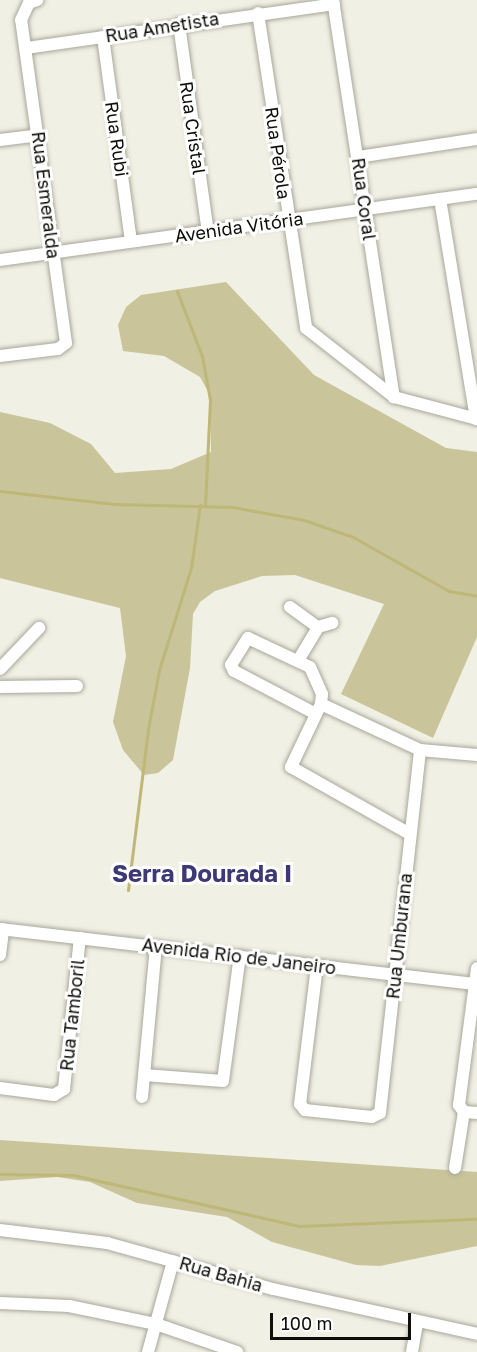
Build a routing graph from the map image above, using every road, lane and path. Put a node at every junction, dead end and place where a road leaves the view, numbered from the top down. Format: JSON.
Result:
{"nodes":[{"id":1,"x":37,"y":0,"type":"edge"},
{"id":2,"x":334,"y":2,"type":"edge"},
{"id":3,"x":258,"y":13,"type":"junction"},
{"id":4,"x":179,"y":24,"type":"junction"},
{"id":5,"x":103,"y":36,"type":"junction"},
{"id":6,"x":26,"y":48,"type":"junction"},
{"id":7,"x":38,"y":135,"type":"junction"},
{"id":8,"x":477,"y":139,"type":"edge"},
{"id":9,"x":0,"y":140,"type":"edge"},
{"id":10,"x":358,"y":157,"type":"junction"},
{"id":11,"x":477,"y":194,"type":"edge"},
{"id":12,"x":440,"y":199,"type":"junction"},
{"id":13,"x":365,"y":210,"type":"junction"},
{"id":14,"x":287,"y":221,"type":"junction"},
{"id":15,"x":208,"y":231,"type":"junction"},
{"id":16,"x":131,"y":241,"type":"junction"},
{"id":17,"x":53,"y":253,"type":"junction"},
{"id":18,"x":0,"y":260,"type":"edge"},
{"id":19,"x":0,"y":356,"type":"edge"},
{"id":20,"x":394,"y":397,"type":"junction"},
{"id":21,"x":476,"y":419,"type":"edge"},
{"id":22,"x":290,"y":607,"type":"dead end"},
{"id":23,"x":332,"y":622,"type":"dead end"},
{"id":24,"x":318,"y":627,"type":"junction"},
{"id":25,"x":39,"y":628,"type":"dead end"},
{"id":26,"x":299,"y":659,"type":"junction"},
{"id":27,"x":0,"y":669,"type":"edge"},
{"id":28,"x":77,"y":686,"type":"dead end"},
{"id":29,"x":0,"y":687,"type":"edge"},
{"id":30,"x":319,"y":709,"type":"junction"},
{"id":31,"x":420,"y":750,"type":"junction"},
{"id":32,"x":477,"y":756,"type":"edge"},
{"id":33,"x":410,"y":834,"type":"junction"},
{"id":34,"x":2,"y":929,"type":"edge"},
{"id":35,"x":80,"y":938,"type":"junction"},
{"id":36,"x":156,"y":947,"type":"junction"},
{"id":37,"x":0,"y":955,"type":"edge"},
{"id":38,"x":240,"y":956,"type":"junction"},
{"id":39,"x":317,"y":966,"type":"junction"},
{"id":40,"x":477,"y":968,"type":"edge"},
{"id":41,"x":396,"y":974,"type":"junction"},
{"id":42,"x":476,"y":984,"type":"edge"},
{"id":43,"x":144,"y":1075,"type":"junction"},
{"id":44,"x":0,"y":1088,"type":"edge"},
{"id":45,"x":142,"y":1097,"type":"dead end"},
{"id":46,"x":464,"y":1112,"type":"junction"},
{"id":47,"x":477,"y":1113,"type":"edge"},
{"id":48,"x":455,"y":1168,"type":"dead end"},
{"id":49,"x":0,"y":1230,"type":"edge"},
{"id":50,"x":173,"y":1261,"type":"junction"},
{"id":51,"x":0,"y":1303,"type":"edge"},
{"id":52,"x":417,"y":1323,"type":"junction"},
{"id":53,"x":156,"y":1324,"type":"junction"},
{"id":54,"x":477,"y":1334,"type":"edge"},
{"id":55,"x":148,"y":1352,"type":"edge"},
{"id":56,"x":237,"y":1352,"type":"edge"},
{"id":57,"x":412,"y":1352,"type":"edge"}],
"edges":[{"from":1,"to":6,"type":"street","name":"Rua Esmeralda"},
{"from":2,"to":3,"type":"street","name":"Rua Ametista"},
{"from":2,"to":10,"type":"street","name":"Rua Coral"},
{"from":3,"to":4,"type":"street","name":"Rua Ametista"},
{"from":3,"to":14,"type":"street","name":"Rua Pérola"},
{"from":4,"to":5,"type":"street","name":"Rua Ametista"},
{"from":4,"to":15,"type":"street","name":"Rua Cristal"},
{"from":5,"to":6,"type":"street","name":"Rua Ametista"},
{"from":5,"to":16,"type":"street","name":"Rua Rubi"},
{"from":6,"to":7,"type":"street","name":"Rua Esmeralda"},
{"from":7,"to":9,"type":"street"},
{"from":7,"to":17,"type":"street","name":"Rua Esmeralda"},
{"from":8,"to":10,"type":"street"},
{"from":10,"to":13,"type":"street","name":"Rua Coral"},
{"from":11,"to":12,"type":"street","name":"Avenida Vitória"},
{"from":12,"to":13,"type":"street","name":"Avenida Vitória"},
{"from":12,"to":21,"type":"street"},
{"from":13,"to":14,"type":"street","name":"Avenida Vitória"},
{"from":13,"to":20,"type":"street","name":"Rua Coral"},
{"from":14,"to":15,"type":"street","name":"Avenida Vitória"},
{"from":14,"to":20,"type":"street","name":"Rua Pérola"},
{"from":15,"to":16,"type":"street","name":"Avenida Vitória"},
{"from":16,"to":17,"type":"street","name":"Avenida Vitória"},
{"from":17,"to":18,"type":"street","name":"Avenida Vitória"},
{"from":17,"to":19,"type":"street","name":"Rua Esmeralda"},
{"from":20,"to":21,"type":"street"},
{"from":22,"to":24,"type":"street"},
{"from":23,"to":24,"type":"street"},
{"from":24,"to":26,"type":"street"},
{"from":25,"to":27,"type":"street"},
{"from":26,"to":30,"type":"street"},
{"from":26,"to":30,"type":"street"},
{"from":28,"to":29,"type":"street"},
{"from":30,"to":31,"type":"street"},
{"from":30,"to":33,"type":"street"},
{"from":31,"to":32,"type":"street"},
{"from":31,"to":33,"type":"street","name":"Rua Umburana"},
{"from":33,"to":41,"type":"street","name":"Rua Umburana"},
{"from":34,"to":35,"type":"street","name":"Avenida Rio de Janeiro"},
{"from":34,"to":37,"type":"street"},
{"from":35,"to":36,"type":"street","name":"Avenida Rio de Janeiro"},
{"from":35,"to":44,"type":"street","name":"Rua Tamboril"},
{"from":36,"to":38,"type":"street","name":"Avenida Rio de Janeiro"},
{"from":36,"to":43,"type":"street"},
{"from":38,"to":39,"type":"street","name":"Avenida Rio de Janeiro"},
{"from":38,"to":43,"type":"street"},
{"from":39,"to":41,"type":"street","name":"Avenida Rio de Janeiro"},
{"from":39,"to":41,"type":"street","name":"Rua Umburana"},
{"from":40,"to":42,"type":"street"},
{"from":41,"to":42,"type":"street","name":"Avenida Rio de Janeiro"},
{"from":42,"to":46,"type":"street"},
{"from":43,"to":45,"type":"street"},
{"from":46,"to":47,"type":"street"},
{"from":46,"to":48,"type":"street"},
{"from":49,"to":50,"type":"street","name":"Rua Bahia"},
{"from":50,"to":52,"type":"street","name":"Rua Bahia"},
{"from":50,"to":53,"type":"street"},
{"from":51,"to":53,"type":"street"},
{"from":52,"to":54,"type":"street","name":"Rua Bahia"},
{"from":52,"to":57,"type":"street"},
{"from":53,"to":55,"type":"street"},
{"from":53,"to":56,"type":"street"}]}
